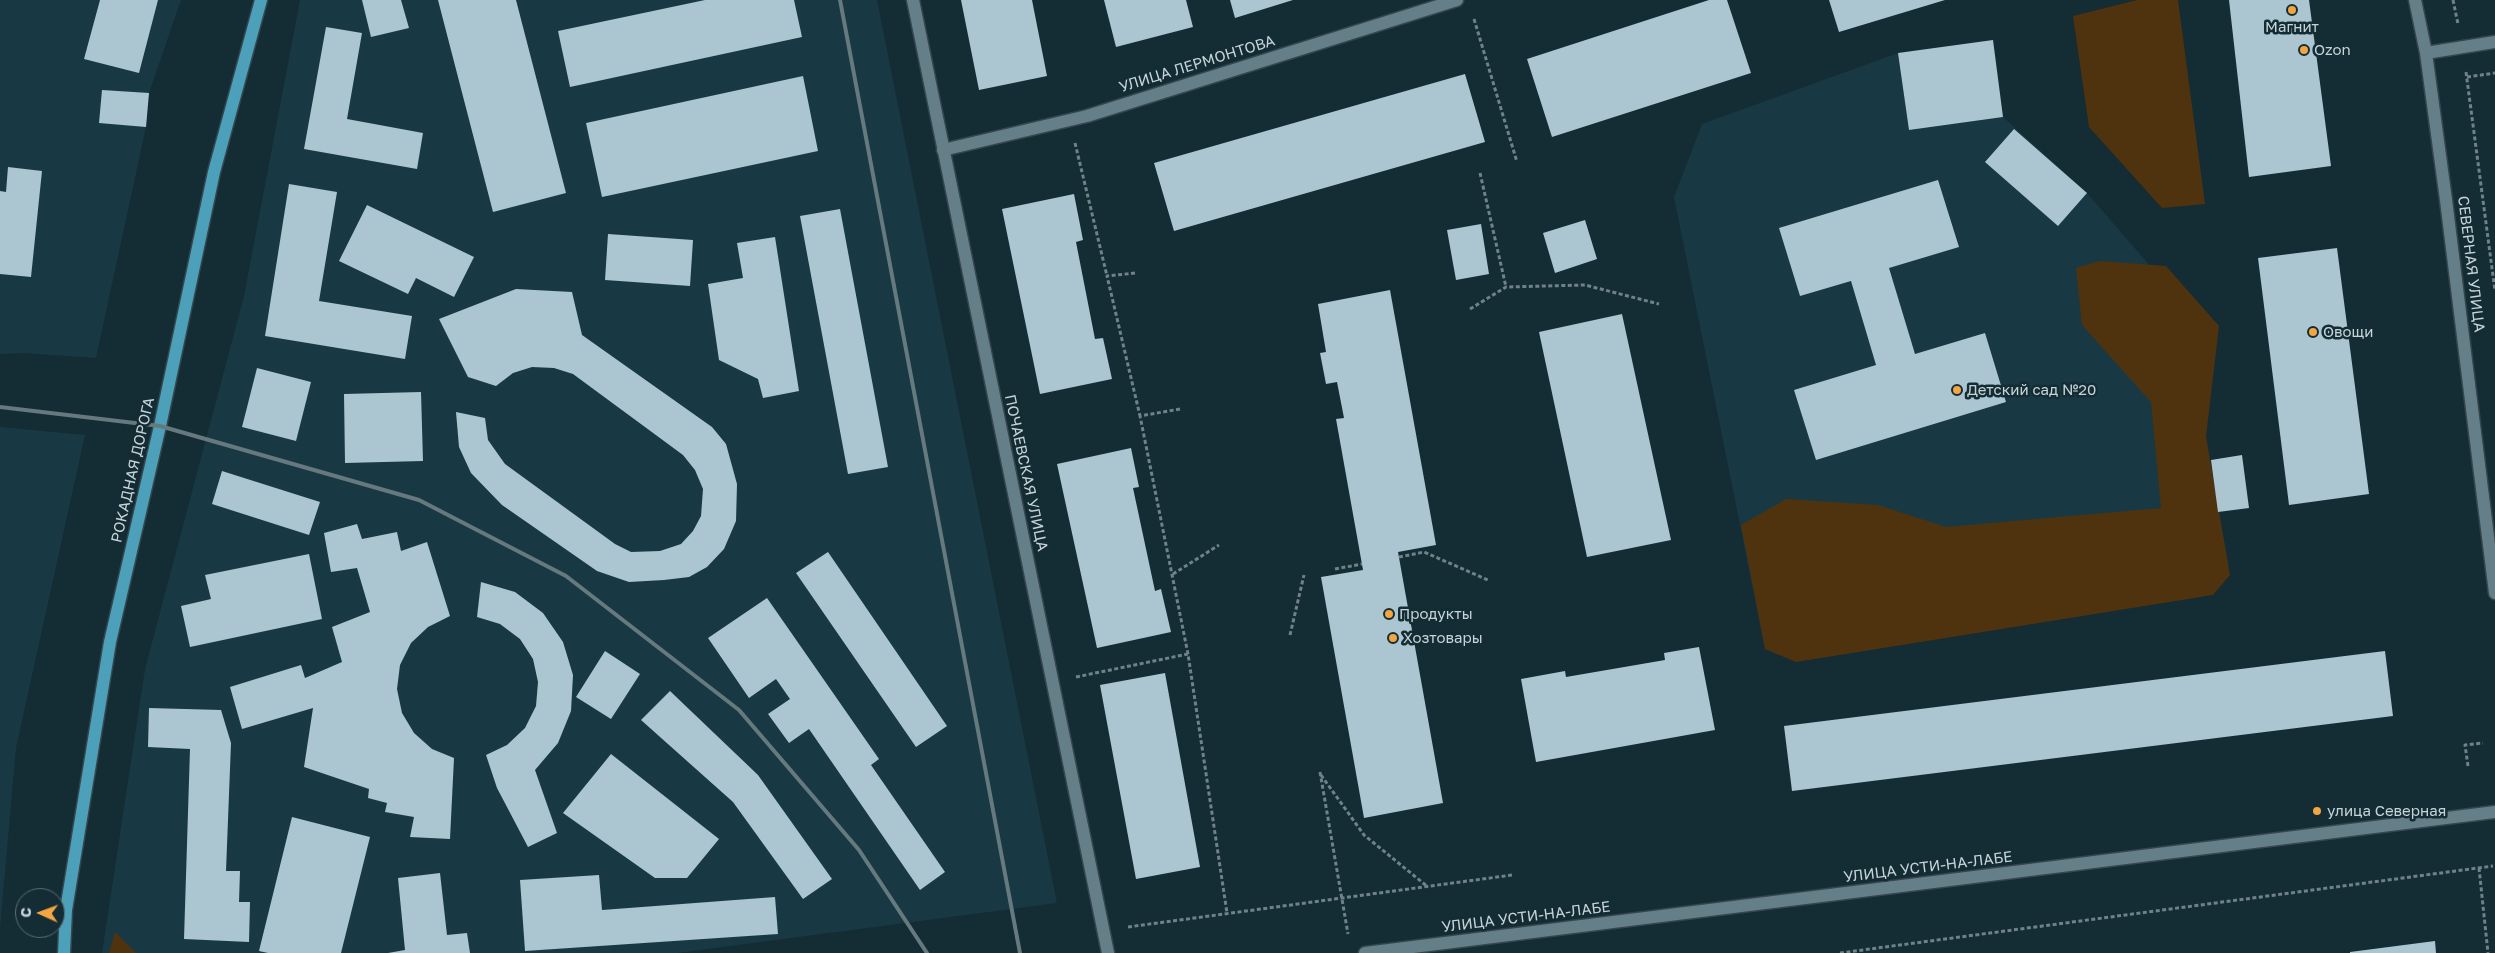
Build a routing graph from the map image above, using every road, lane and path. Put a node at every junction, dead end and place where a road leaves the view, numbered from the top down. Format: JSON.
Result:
{"nodes":[{"id":1,"x":261,"y":0,"type":"edge"},
{"id":2,"x":914,"y":0,"type":"edge"},
{"id":3,"x":1457,"y":0,"type":"edge"},
{"id":4,"x":2415,"y":0,"type":"edge"},
{"id":5,"x":2453,"y":0,"type":"edge"},
{"id":6,"x":1471,"y":10,"type":"dead end"},
{"id":7,"x":2495,"y":42,"type":"edge"},
{"id":8,"x":2462,"y":47,"type":"junction"},
{"id":9,"x":2426,"y":53,"type":"junction"},
{"id":10,"x":2495,"y":73,"type":"edge"},
{"id":11,"x":2467,"y":77,"type":"junction"},
{"id":12,"x":1069,"y":120,"type":"junction"},
{"id":13,"x":943,"y":150,"type":"junction"},
{"id":14,"x":1517,"y":162,"type":"dead end"},
{"id":15,"x":1480,"y":173,"type":"dead end"},
{"id":16,"x":1135,"y":274,"type":"dead end"},
{"id":17,"x":1107,"y":276,"type":"junction"},
{"id":18,"x":1506,"y":287,"type":"junction"},
{"id":19,"x":2495,"y":291,"type":"edge"},
{"id":20,"x":1659,"y":304,"type":"dead end"},
{"id":21,"x":1470,"y":309,"type":"dead end"},
{"id":22,"x":1180,"y":408,"type":"dead end"},
{"id":23,"x":1140,"y":416,"type":"junction"},
{"id":24,"x":1219,"y":546,"type":"dead end"},
{"id":25,"x":1399,"y":557,"type":"dead end"},
{"id":26,"x":1362,"y":564,"type":"dead end"},
{"id":27,"x":1335,"y":569,"type":"dead end"},
{"id":28,"x":1173,"y":574,"type":"junction"},
{"id":29,"x":1304,"y":575,"type":"dead end"},
{"id":30,"x":1488,"y":580,"type":"dead end"},
{"id":31,"x":2495,"y":593,"type":"edge"},
{"id":32,"x":1290,"y":635,"type":"dead end"},
{"id":33,"x":1188,"y":654,"type":"junction"},
{"id":34,"x":1052,"y":682,"type":"junction"},
{"id":35,"x":2483,"y":743,"type":"dead end"},
{"id":36,"x":2468,"y":766,"type":"dead end"},
{"id":37,"x":2495,"y":812,"type":"edge"},
{"id":38,"x":2493,"y":866,"type":"dead end"},
{"id":39,"x":2479,"y":868,"type":"junction"},
{"id":40,"x":1512,"y":875,"type":"dead end"},
{"id":41,"x":1428,"y":887,"type":"junction"},
{"id":42,"x":1342,"y":898,"type":"junction"},
{"id":43,"x":1227,"y":913,"type":"junction"},
{"id":44,"x":1103,"y":930,"type":"junction"},
{"id":45,"x":1350,"y":944,"type":"dead end"},
{"id":46,"x":64,"y":953,"type":"edge"},
{"id":47,"x":1108,"y":953,"type":"edge"},
{"id":48,"x":1365,"y":953,"type":"edge"},
{"id":49,"x":1840,"y":953,"type":"edge"},
{"id":50,"x":2488,"y":953,"type":"edge"}],
"edges":[{"from":1,"to":46,"type":"main road","name":"РОКАДНАЯ ДОРОГА"},
{"from":2,"to":13,"type":"street","name":"ПОЧАЕВСКАЯ УЛИЦА"},
{"from":3,"to":12,"type":"street","name":"УЛИЦА ЛЕРМОНТОВА"},
{"from":4,"to":9,"type":"street","name":"СЕВЕРНАЯ УЛИЦА"},
{"from":5,"to":8,"type":"path"},
{"from":6,"to":14,"type":"path"},
{"from":7,"to":8,"type":"street"},
{"from":8,"to":9,"type":"street"},
{"from":8,"to":11,"type":"path"},
{"from":9,"to":31,"type":"street","name":"СЕВЕРНАЯ УЛИЦА"},
{"from":10,"to":11,"type":"path"},
{"from":11,"to":19,"type":"path"},
{"from":12,"to":13,"type":"street","name":"УЛИЦА ЛЕРМОНТОВА"},
{"from":12,"to":17,"type":"path"},
{"from":13,"to":34,"type":"street","name":"ПОЧАЕВСКАЯ УЛИЦА"},
{"from":15,"to":18,"type":"path"},
{"from":16,"to":17,"type":"path"},
{"from":17,"to":23,"type":"path"},
{"from":18,"to":20,"type":"path"},
{"from":18,"to":21,"type":"path"},
{"from":22,"to":23,"type":"path"},
{"from":23,"to":28,"type":"path"},
{"from":24,"to":28,"type":"path"},
{"from":25,"to":30,"type":"path"},
{"from":26,"to":27,"type":"path"},
{"from":28,"to":33,"type":"path"},
{"from":29,"to":32,"type":"path"},
{"from":33,"to":34,"type":"path"},
{"from":33,"to":43,"type":"path"},
{"from":34,"to":44,"type":"street","name":"ПОЧАЕВСКАЯ УЛИЦА"},
{"from":35,"to":36,"type":"path"},
{"from":37,"to":48,"type":"street","name":"УЛИЦА УСТИ-НА-ЛАБЕ"},
{"from":38,"to":39,"type":"path"},
{"from":39,"to":49,"type":"path"},
{"from":39,"to":50,"type":"path"},
{"from":40,"to":41,"type":"path"},
{"from":41,"to":42,"type":"path"},
{"from":41,"to":42,"type":"path"},
{"from":42,"to":43,"type":"path"},
{"from":42,"to":45,"type":"path"},
{"from":43,"to":44,"type":"path"},
{"from":44,"to":47,"type":"street","name":"ПОЧАЕВСКАЯ УЛИЦА"}]}
